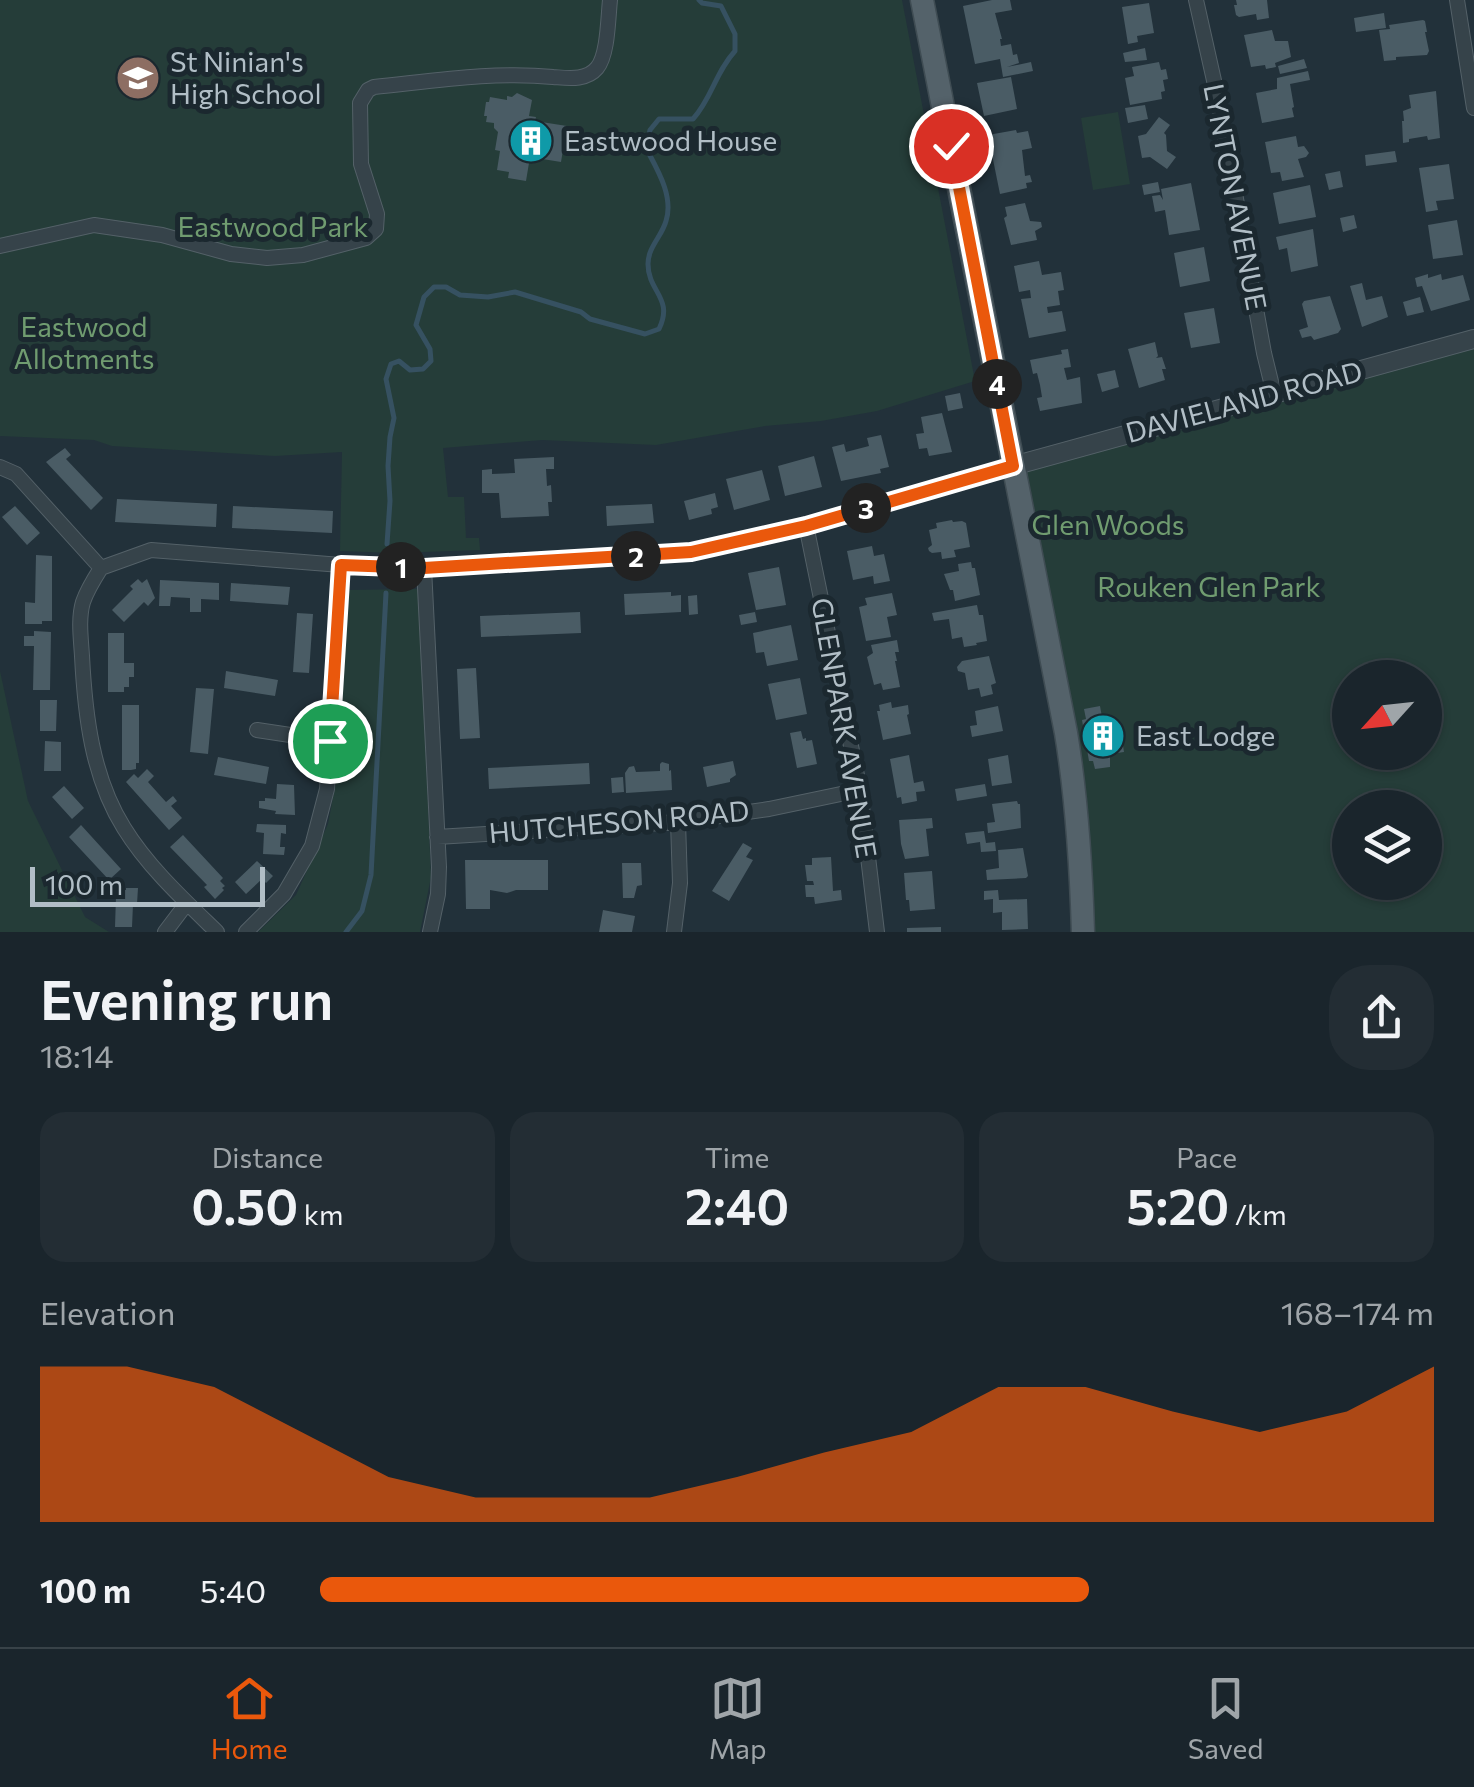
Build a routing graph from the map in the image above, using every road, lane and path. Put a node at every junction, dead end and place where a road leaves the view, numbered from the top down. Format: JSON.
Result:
{"nodes":[{"id":1,"x":610,"y":0,"type":"edge"},
{"id":2,"x":922,"y":0,"type":"edge"},
{"id":3,"x":1196,"y":0,"type":"edge"},
{"id":4,"x":1456,"y":0,"type":"edge"},
{"id":5,"x":1474,"y":108,"type":"edge"},
{"id":6,"x":0,"y":246,"type":"edge"},
{"id":7,"x":1474,"y":339,"type":"edge"},
{"id":8,"x":1274,"y":394,"type":"junction"},
{"id":9,"x":1013,"y":466,"type":"junction"},
{"id":10,"x":0,"y":468,"type":"edge"},
{"id":11,"x":806,"y":526,"type":"junction"},
{"id":12,"x":341,"y":565,"type":"junction"},
{"id":13,"x":101,"y":568,"type":"junction"},
{"id":14,"x":424,"y":568,"type":"junction"},
{"id":15,"x":258,"y":730,"type":"dead end"},
{"id":16,"x":330,"y":741,"type":"junction"},
{"id":17,"x":860,"y":790,"type":"junction"},
{"id":18,"x":678,"y":822,"type":"junction"},
{"id":19,"x":437,"y":837,"type":"junction"},
{"id":20,"x":187,"y":903,"type":"junction"},
{"id":21,"x":165,"y":932,"type":"edge"},
{"id":22,"x":217,"y":932,"type":"edge"},
{"id":23,"x":246,"y":932,"type":"edge"},
{"id":24,"x":430,"y":932,"type":"edge"},
{"id":25,"x":674,"y":932,"type":"edge"},
{"id":26,"x":877,"y":932,"type":"edge"},
{"id":27,"x":1082,"y":932,"type":"edge"}],
"edges":[{"from":1,"to":6,"type":"street"},
{"from":2,"to":9,"type":"main road"},
{"from":3,"to":8,"type":"street","name":"LYNTON AVENUE"},
{"from":4,"to":5,"type":"street"},
{"from":7,"to":8,"type":"street","name":"DAVIELAND ROAD"},
{"from":8,"to":9,"type":"street","name":"DAVIELAND ROAD"},
{"from":9,"to":11,"type":"street"},
{"from":9,"to":27,"type":"main road"},
{"from":10,"to":13,"type":"street"},
{"from":11,"to":14,"type":"street"},
{"from":11,"to":17,"type":"street","name":"GLENPARK AVENUE"},
{"from":12,"to":13,"type":"street"},
{"from":12,"to":14,"type":"street"},
{"from":12,"to":16,"type":"street"},
{"from":13,"to":20,"type":"street"},
{"from":14,"to":19,"type":"street"},
{"from":15,"to":16,"type":"street"},
{"from":16,"to":23,"type":"street"},
{"from":17,"to":18,"type":"street","name":"HUTCHESON ROAD"},
{"from":17,"to":26,"type":"street","name":"GLENPARK AVENUE"},
{"from":18,"to":19,"type":"street","name":"HUTCHESON ROAD"},
{"from":18,"to":25,"type":"street"},
{"from":19,"to":24,"type":"street"},
{"from":20,"to":21,"type":"street"},
{"from":20,"to":22,"type":"street"}]}
